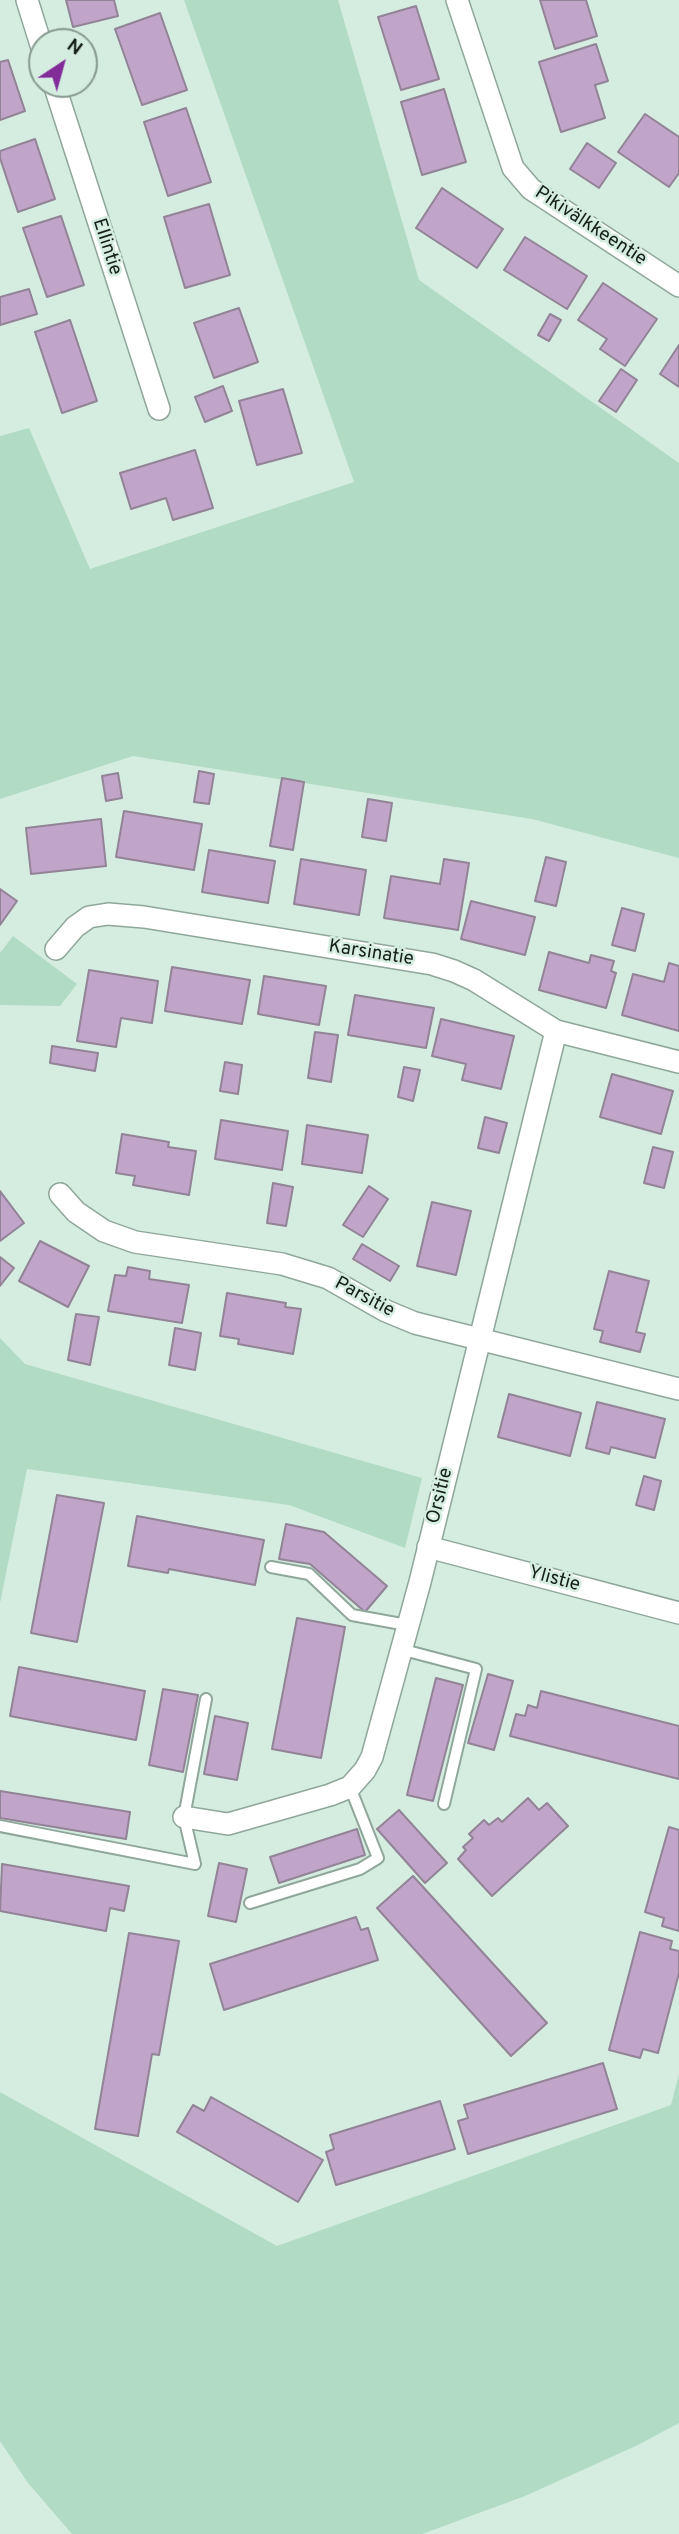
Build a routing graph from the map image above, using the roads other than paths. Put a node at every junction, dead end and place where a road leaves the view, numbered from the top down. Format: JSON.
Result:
{"nodes":[{"id":1,"x":27,"y":0,"type":"edge"},
{"id":2,"x":457,"y":0,"type":"edge"},
{"id":3,"x":36,"y":28,"type":"edge"},
{"id":4,"x":59,"y":98,"type":"edge"},
{"id":5,"x":679,"y":286,"type":"edge"},
{"id":6,"x":159,"y":409,"type":"dead end"},
{"id":7,"x":56,"y":948,"type":"dead end"},
{"id":8,"x":556,"y":1031,"type":"junction"},
{"id":9,"x":679,"y":1062,"type":"edge"},
{"id":10,"x":60,"y":1194,"type":"dead end"},
{"id":11,"x":479,"y":1340,"type":"junction"},
{"id":12,"x":679,"y":1389,"type":"edge"},
{"id":13,"x":428,"y":1548,"type":"junction"},
{"id":14,"x":271,"y":1567,"type":"dead end"},
{"id":15,"x":679,"y":1613,"type":"edge"},
{"id":16,"x":407,"y":1625,"type":"junction"},
{"id":17,"x":400,"y":1650,"type":"junction"},
{"id":18,"x":206,"y":1699,"type":"dead end"},
{"id":19,"x":350,"y":1787,"type":"junction"},
{"id":20,"x":444,"y":1804,"type":"dead end"},
{"id":21,"x":184,"y":1818,"type":"junction"},
{"id":22,"x":0,"y":1826,"type":"edge"},
{"id":23,"x":250,"y":1903,"type":"dead end"}],
"edges":[{"from":1,"to":3,"type":"street"},
{"from":2,"to":5,"type":"street","name":"Pikivälkkeentie"},
{"from":4,"to":6,"type":"street","name":"Ellintie"},
{"from":7,"to":8,"type":"street","name":"Karsinatie"},
{"from":8,"to":9,"type":"street","name":"Karsinatie"},
{"from":8,"to":11,"type":"street","name":"Orsitie"},
{"from":10,"to":11,"type":"street","name":"Parsitie"},
{"from":11,"to":12,"type":"street","name":"Parsitie"},
{"from":11,"to":13,"type":"street","name":"Orsitie"},
{"from":13,"to":15,"type":"street","name":"Ylistie"},
{"from":13,"to":16,"type":"street","name":"Orsitie"},
{"from":14,"to":16,"type":"lane"},
{"from":16,"to":17,"type":"street","name":"Orsitie"},
{"from":17,"to":19,"type":"street","name":"Orsitie"},
{"from":17,"to":20,"type":"lane"},
{"from":18,"to":21,"type":"lane"},
{"from":19,"to":21,"type":"street"},
{"from":19,"to":23,"type":"lane"},
{"from":21,"to":22,"type":"lane"}]}
